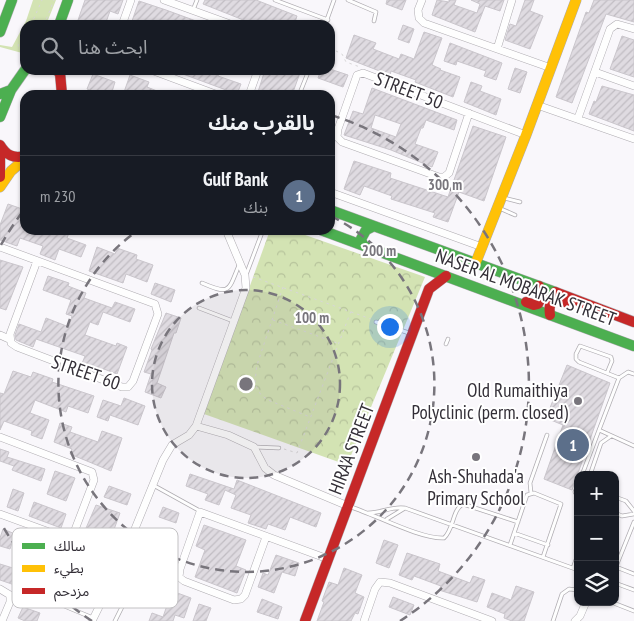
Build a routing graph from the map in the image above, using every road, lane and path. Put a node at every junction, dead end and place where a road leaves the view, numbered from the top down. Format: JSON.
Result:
{"nodes":[{"id":1,"x":12,"y":0,"type":"edge"},
{"id":2,"x":42,"y":0,"type":"edge"},
{"id":3,"x":54,"y":0,"type":"edge"},
{"id":4,"x":68,"y":0,"type":"edge"},
{"id":5,"x":131,"y":0,"type":"edge"},
{"id":6,"x":164,"y":0,"type":"edge"},
{"id":7,"x":197,"y":0,"type":"edge"},
{"id":8,"x":275,"y":0,"type":"edge"},
{"id":9,"x":334,"y":0,"type":"edge"},
{"id":10,"x":348,"y":0,"type":"edge"},
{"id":11,"x":422,"y":0,"type":"edge"},
{"id":12,"x":512,"y":0,"type":"edge"},
{"id":13,"x":576,"y":0,"type":"edge"},
{"id":14,"x":192,"y":10,"type":"junction"},
{"id":15,"x":33,"y":20,"type":"edge"},
{"id":16,"x":46,"y":20,"type":"edge"},
{"id":17,"x":61,"y":20,"type":"edge"},
{"id":18,"x":124,"y":20,"type":"edge"},
{"id":19,"x":219,"y":20,"type":"edge"},
{"id":20,"x":328,"y":20,"type":"joint"},
{"id":21,"x":374,"y":21,"type":"dead end"},
{"id":22,"x":634,"y":29,"type":"edge"},
{"id":23,"x":0,"y":32,"type":"edge"},
{"id":24,"x":497,"y":49,"type":"junction"},
{"id":25,"x":335,"y":50,"type":"edge"},
{"id":26,"x":551,"y":68,"type":"junction"},
{"id":27,"x":595,"y":72,"type":"junction"},
{"id":28,"x":365,"y":74,"type":"junction"},
{"id":29,"x":22,"y":75,"type":"edge"},
{"id":30,"x":59,"y":75,"type":"edge"},
{"id":31,"x":164,"y":75,"type":"edge"},
{"id":32,"x":256,"y":75,"type":"edge"},
{"id":33,"x":307,"y":75,"type":"edge"},
{"id":34,"x":634,"y":86,"type":"edge"},
{"id":35,"x":11,"y":90,"type":"junction"},
{"id":36,"x":63,"y":90,"type":"edge"},
{"id":37,"x":204,"y":90,"type":"edge"},
{"id":38,"x":251,"y":90,"type":"edge"},
{"id":39,"x":302,"y":90,"type":"edge"},
{"id":40,"x":0,"y":94,"type":"edge"},
{"id":41,"x":537,"y":105,"type":"junction"},
{"id":42,"x":469,"y":114,"type":"junction"},
{"id":43,"x":0,"y":115,"type":"edge"},
{"id":44,"x":578,"y":118,"type":"junction"},
{"id":45,"x":526,"y":135,"type":"junction"},
{"id":46,"x":634,"y":139,"type":"edge"},
{"id":47,"x":0,"y":145,"type":"edge"},
{"id":48,"x":0,"y":152,"type":"edge"},
{"id":49,"x":20,"y":157,"type":"edge"},
{"id":50,"x":20,"y":162,"type":"edge"},
{"id":51,"x":0,"y":177,"type":"edge"},
{"id":52,"x":0,"y":187,"type":"edge"},
{"id":53,"x":335,"y":194,"type":"edge"},
{"id":54,"x":500,"y":202,"type":"junction"},
{"id":55,"x":520,"y":202,"type":"dead end"},
{"id":56,"x":335,"y":212,"type":"edge"},
{"id":57,"x":515,"y":215,"type":"dead end"},
{"id":58,"x":374,"y":226,"type":"junction"},
{"id":59,"x":228,"y":235,"type":"edge"},
{"id":60,"x":261,"y":235,"type":"edge"},
{"id":61,"x":334,"y":235,"type":"edge"},
{"id":62,"x":363,"y":245,"type":"junction"},
{"id":63,"x":0,"y":247,"type":"edge"},
{"id":64,"x":482,"y":247,"type":"junction"},
{"id":65,"x":38,"y":261,"type":"junction"},
{"id":66,"x":240,"y":262,"type":"junction"},
{"id":67,"x":476,"y":262,"type":"junction"},
{"id":68,"x":423,"y":268,"type":"junction"},
{"id":69,"x":246,"y":275,"type":"junction"},
{"id":70,"x":446,"y":276,"type":"junction"},
{"id":71,"x":202,"y":284,"type":"dead end"},
{"id":72,"x":539,"y":286,"type":"junction"},
{"id":73,"x":284,"y":287,"type":"junction"},
{"id":74,"x":429,"y":289,"type":"junction"},
{"id":75,"x":513,"y":301,"type":"junction"},
{"id":76,"x":199,"y":308,"type":"dead end"},
{"id":77,"x":600,"y":309,"type":"junction"},
{"id":78,"x":350,"y":311,"type":"junction"},
{"id":79,"x":550,"y":315,"type":"junction"},
{"id":80,"x":272,"y":320,"type":"junction"},
{"id":81,"x":234,"y":321,"type":"junction"},
{"id":82,"x":376,"y":322,"type":"joint"},
{"id":83,"x":634,"y":322,"type":"edge"},
{"id":84,"x":412,"y":334,"type":"junction"},
{"id":85,"x":0,"y":335,"type":"edge"},
{"id":86,"x":9,"y":339,"type":"junction"},
{"id":87,"x":448,"y":339,"type":"dead end"},
{"id":88,"x":338,"y":344,"type":"junction"},
{"id":89,"x":446,"y":344,"type":"dead end"},
{"id":90,"x":633,"y":346,"type":"edge"},
{"id":91,"x":607,"y":373,"type":"junction"},
{"id":92,"x":634,"y":374,"type":"edge"},
{"id":93,"x":619,"y":378,"type":"junction"},
{"id":94,"x":310,"y":417,"type":"junction"},
{"id":95,"x":196,"y":426,"type":"junction"},
{"id":96,"x":599,"y":430,"type":"junction"},
{"id":97,"x":547,"y":435,"type":"dead end"},
{"id":98,"x":611,"y":436,"type":"junction"},
{"id":99,"x":0,"y":437,"type":"edge"},
{"id":100,"x":634,"y":446,"type":"edge"},
{"id":101,"x":254,"y":447,"type":"junction"},
{"id":102,"x":279,"y":448,"type":"joint"},
{"id":103,"x":584,"y":471,"type":"edge"},
{"id":104,"x":591,"y":471,"type":"edge"},
{"id":105,"x":152,"y":485,"type":"junction"},
{"id":106,"x":531,"y":493,"type":"junction"},
{"id":107,"x":619,"y":498,"type":"edge"},
{"id":108,"x":348,"y":506,"type":"junction"},
{"id":109,"x":405,"y":508,"type":"junction"},
{"id":110,"x":200,"y":512,"type":"junction"},
{"id":111,"x":368,"y":512,"type":"junction"},
{"id":112,"x":634,"y":513,"type":"edge"},
{"id":113,"x":0,"y":514,"type":"edge"},
{"id":114,"x":619,"y":515,"type":"edge"},
{"id":115,"x":386,"y":520,"type":"junction"},
{"id":116,"x":518,"y":522,"type":"junction"},
{"id":117,"x":634,"y":522,"type":"edge"},
{"id":118,"x":453,"y":524,"type":"junction"},
{"id":119,"x":38,"y":528,"type":"edge"},
{"id":120,"x":76,"y":528,"type":"edge"},
{"id":121,"x":135,"y":528,"type":"edge"},
{"id":122,"x":514,"y":533,"type":"junction"},
{"id":123,"x":266,"y":537,"type":"junction"},
{"id":124,"x":510,"y":545,"type":"junction"},
{"id":125,"x":548,"y":545,"type":"junction"},
{"id":126,"x":544,"y":557,"type":"junction"},
{"id":127,"x":328,"y":559,"type":"junction"},
{"id":128,"x":576,"y":561,"type":"edge"},
{"id":129,"x":619,"y":561,"type":"edge"},
{"id":130,"x":573,"y":568,"type":"joint"},
{"id":131,"x":619,"y":569,"type":"edge"},
{"id":132,"x":634,"y":574,"type":"edge"},
{"id":133,"x":179,"y":577,"type":"joint"},
{"id":134,"x":619,"y":585,"type":"edge"},
{"id":135,"x":0,"y":589,"type":"edge"},
{"id":136,"x":574,"y":590,"type":"edge"},
{"id":137,"x":634,"y":590,"type":"edge"},
{"id":138,"x":10,"y":595,"type":"joint"},
{"id":139,"x":619,"y":605,"type":"edge"},
{"id":140,"x":584,"y":606,"type":"edge"},
{"id":141,"x":67,"y":608,"type":"edge"},
{"id":142,"x":98,"y":608,"type":"edge"},
{"id":143,"x":122,"y":608,"type":"edge"},
{"id":144,"x":634,"y":611,"type":"edge"},
{"id":145,"x":93,"y":620,"type":"edge"},
{"id":146,"x":2,"y":621,"type":"edge"},
{"id":147,"x":115,"y":621,"type":"edge"},
{"id":148,"x":305,"y":621,"type":"edge"},
{"id":149,"x":364,"y":621,"type":"edge"},
{"id":150,"x":492,"y":621,"type":"edge"},
{"id":151,"x":553,"y":621,"type":"edge"},
{"id":152,"x":575,"y":621,"type":"edge"}],
"edges":[{"from":1,"to":23,"type":"street"},
{"from":2,"to":15,"type":"path"},
{"from":3,"to":16,"type":"path"},
{"from":4,"to":17,"type":"street"},
{"from":5,"to":18,"type":"street"},
{"from":6,"to":14,"type":"street"},
{"from":7,"to":14,"type":"lane"},
{"from":8,"to":20,"type":"lane"},
{"from":9,"to":20,"type":"lane"},
{"from":10,"to":21,"type":"lane"},
{"from":11,"to":24,"type":"street"},
{"from":12,"to":24,"type":"street"},
{"from":13,"to":26,"type":"street"},
{"from":14,"to":19,"type":"street"},
{"from":22,"to":27,"type":"street"},
{"from":24,"to":26,"type":"street"},
{"from":25,"to":28,"type":"path"},
{"from":26,"to":41,"type":"street"},
{"from":27,"to":34,"type":"street"},
{"from":27,"to":44,"type":"street"},
{"from":28,"to":42,"type":"street","name":"STREET 50"},
{"from":28,"to":42,"type":"street","name":"STREET 50"},
{"from":29,"to":35,"type":"street"},
{"from":30,"to":36,"type":"street"},
{"from":31,"to":37,"type":"street"},
{"from":32,"to":38,"type":"street"},
{"from":33,"to":39,"type":"lane"},
{"from":35,"to":40,"type":"street"},
{"from":35,"to":43,"type":"street"},
{"from":41,"to":44,"type":"street"},
{"from":41,"to":45,"type":"street"},
{"from":42,"to":45,"type":"street","name":"STREET 50"},
{"from":44,"to":46,"type":"street"},
{"from":45,"to":54,"type":"street"},
{"from":47,"to":49,"type":"street"},
{"from":48,"to":51,"type":"street"},
{"from":50,"to":52,"type":"street"},
{"from":53,"to":64,"type":"street"},
{"from":54,"to":55,"type":"lane"},
{"from":54,"to":57,"type":"lane"},
{"from":54,"to":64,"type":"street"},
{"from":56,"to":58,"type":"street","name":"NASER AL MOBARAK STREET"},
{"from":58,"to":62,"type":"street"},
{"from":58,"to":67,"type":"street","name":"NASER AL MOBARAK STREET"},
{"from":59,"to":66,"type":"street"},
{"from":60,"to":69,"type":"lane"},
{"from":61,"to":62,"type":"street","name":"NASER AL MOBARAK STREET"},
{"from":62,"to":68,"type":"street","name":"NASER AL MOBARAK STREET"},
{"from":63,"to":65,"type":"street","name":"STREET 60"},
{"from":64,"to":67,"type":"street"},
{"from":65,"to":86,"type":"street"},
{"from":65,"to":86,"type":"street","name":"STREET 60"},
{"from":66,"to":69,"type":"street"},
{"from":66,"to":71,"type":"lane"},
{"from":67,"to":72,"type":"street","name":"NASER AL MOBARAK STREET"},
{"from":68,"to":70,"type":"street","name":"NASER AL MOBARAK STREET"},
{"from":68,"to":74,"type":"street"},
{"from":69,"to":73,"type":"path"},
{"from":69,"to":81,"type":"street"},
{"from":70,"to":74,"type":"street"},
{"from":70,"to":75,"type":"street","name":"NASER AL MOBARAK STREET"},
{"from":72,"to":75,"type":"street"},
{"from":72,"to":77,"type":"street","name":"NASER AL MOBARAK STREET"},
{"from":73,"to":78,"type":"path"},
{"from":73,"to":80,"type":"path"},
{"from":74,"to":84,"type":"street","name":"HIRA'A STREET"},
{"from":75,"to":79,"type":"street","name":"NASER AL MOBARAK STREET"},
{"from":76,"to":81,"type":"lane"},
{"from":77,"to":79,"type":"street"},
{"from":77,"to":83,"type":"street","name":"NASER AL MOBARAK STREET"},
{"from":78,"to":82,"type":"path"},
{"from":78,"to":88,"type":"path"},
{"from":79,"to":90,"type":"street","name":"NASER AL MOBARAK STREET"},
{"from":80,"to":88,"type":"path"},
{"from":80,"to":94,"type":"path"},
{"from":81,"to":95,"type":"street"},
{"from":82,"to":84,"type":"lane"},
{"from":84,"to":108,"type":"street","name":"HIRA'A STREET"},
{"from":85,"to":86,"type":"street"},
{"from":87,"to":89,"type":"lane"},
{"from":88,"to":94,"type":"path"},
{"from":91,"to":91,"type":"lane"},
{"from":91,"to":93,"type":"lane"},
{"from":92,"to":93,"type":"lane"},
{"from":93,"to":96,"type":"lane"},
{"from":94,"to":102,"type":"path"},
{"from":95,"to":101,"type":"street"},
{"from":95,"to":105,"type":"street"},
{"from":96,"to":98,"type":"lane"},
{"from":96,"to":103,"type":"lane"},
{"from":97,"to":106,"type":"lane"},
{"from":98,"to":100,"type":"lane"},
{"from":98,"to":104,"type":"lane"},
{"from":99,"to":120,"type":"street"},
{"from":101,"to":102,"type":"lane"},
{"from":101,"to":108,"type":"street"},
{"from":105,"to":110,"type":"lane"},
{"from":105,"to":121,"type":"street"},
{"from":106,"to":116,"type":"lane"},
{"from":106,"to":125,"type":"lane"},
{"from":107,"to":112,"type":"lane"},
{"from":108,"to":111,"type":"lane"},
{"from":108,"to":127,"type":"street","name":"HIRA'A STREET"},
{"from":109,"to":111,"type":"lane"},
{"from":109,"to":115,"type":"lane"},
{"from":109,"to":118,"type":"lane"},
{"from":110,"to":123,"type":"street"},
{"from":110,"to":133,"type":"street"},
{"from":111,"to":115,"type":"lane"},
{"from":112,"to":114,"type":"lane"},
{"from":113,"to":119,"type":"street"},
{"from":115,"to":118,"type":"lane"},
{"from":116,"to":118,"type":"lane"},
{"from":116,"to":122,"type":"lane"},
{"from":117,"to":129,"type":"lane"},
{"from":118,"to":124,"type":"lane"},
{"from":122,"to":124,"type":"lane"},
{"from":122,"to":125,"type":"lane"},
{"from":123,"to":127,"type":"street"},
{"from":123,"to":133,"type":"street"},
{"from":124,"to":126,"type":"lane"},
{"from":125,"to":126,"type":"lane"},
{"from":126,"to":130,"type":"lane"},
{"from":127,"to":148,"type":"street","name":"HIRA'A STREET"},
{"from":128,"to":130,"type":"lane"},
{"from":131,"to":132,"type":"lane"},
{"from":134,"to":137,"type":"lane"},
{"from":135,"to":138,"type":"street"},
{"from":136,"to":151,"type":"lane"},
{"from":138,"to":146,"type":"street"},
{"from":139,"to":144,"type":"lane"},
{"from":140,"to":152,"type":"street"},
{"from":141,"to":145,"type":"lane"},
{"from":142,"to":145,"type":"street"},
{"from":143,"to":147,"type":"lane"},
{"from":149,"to":150,"type":"street"}]}
